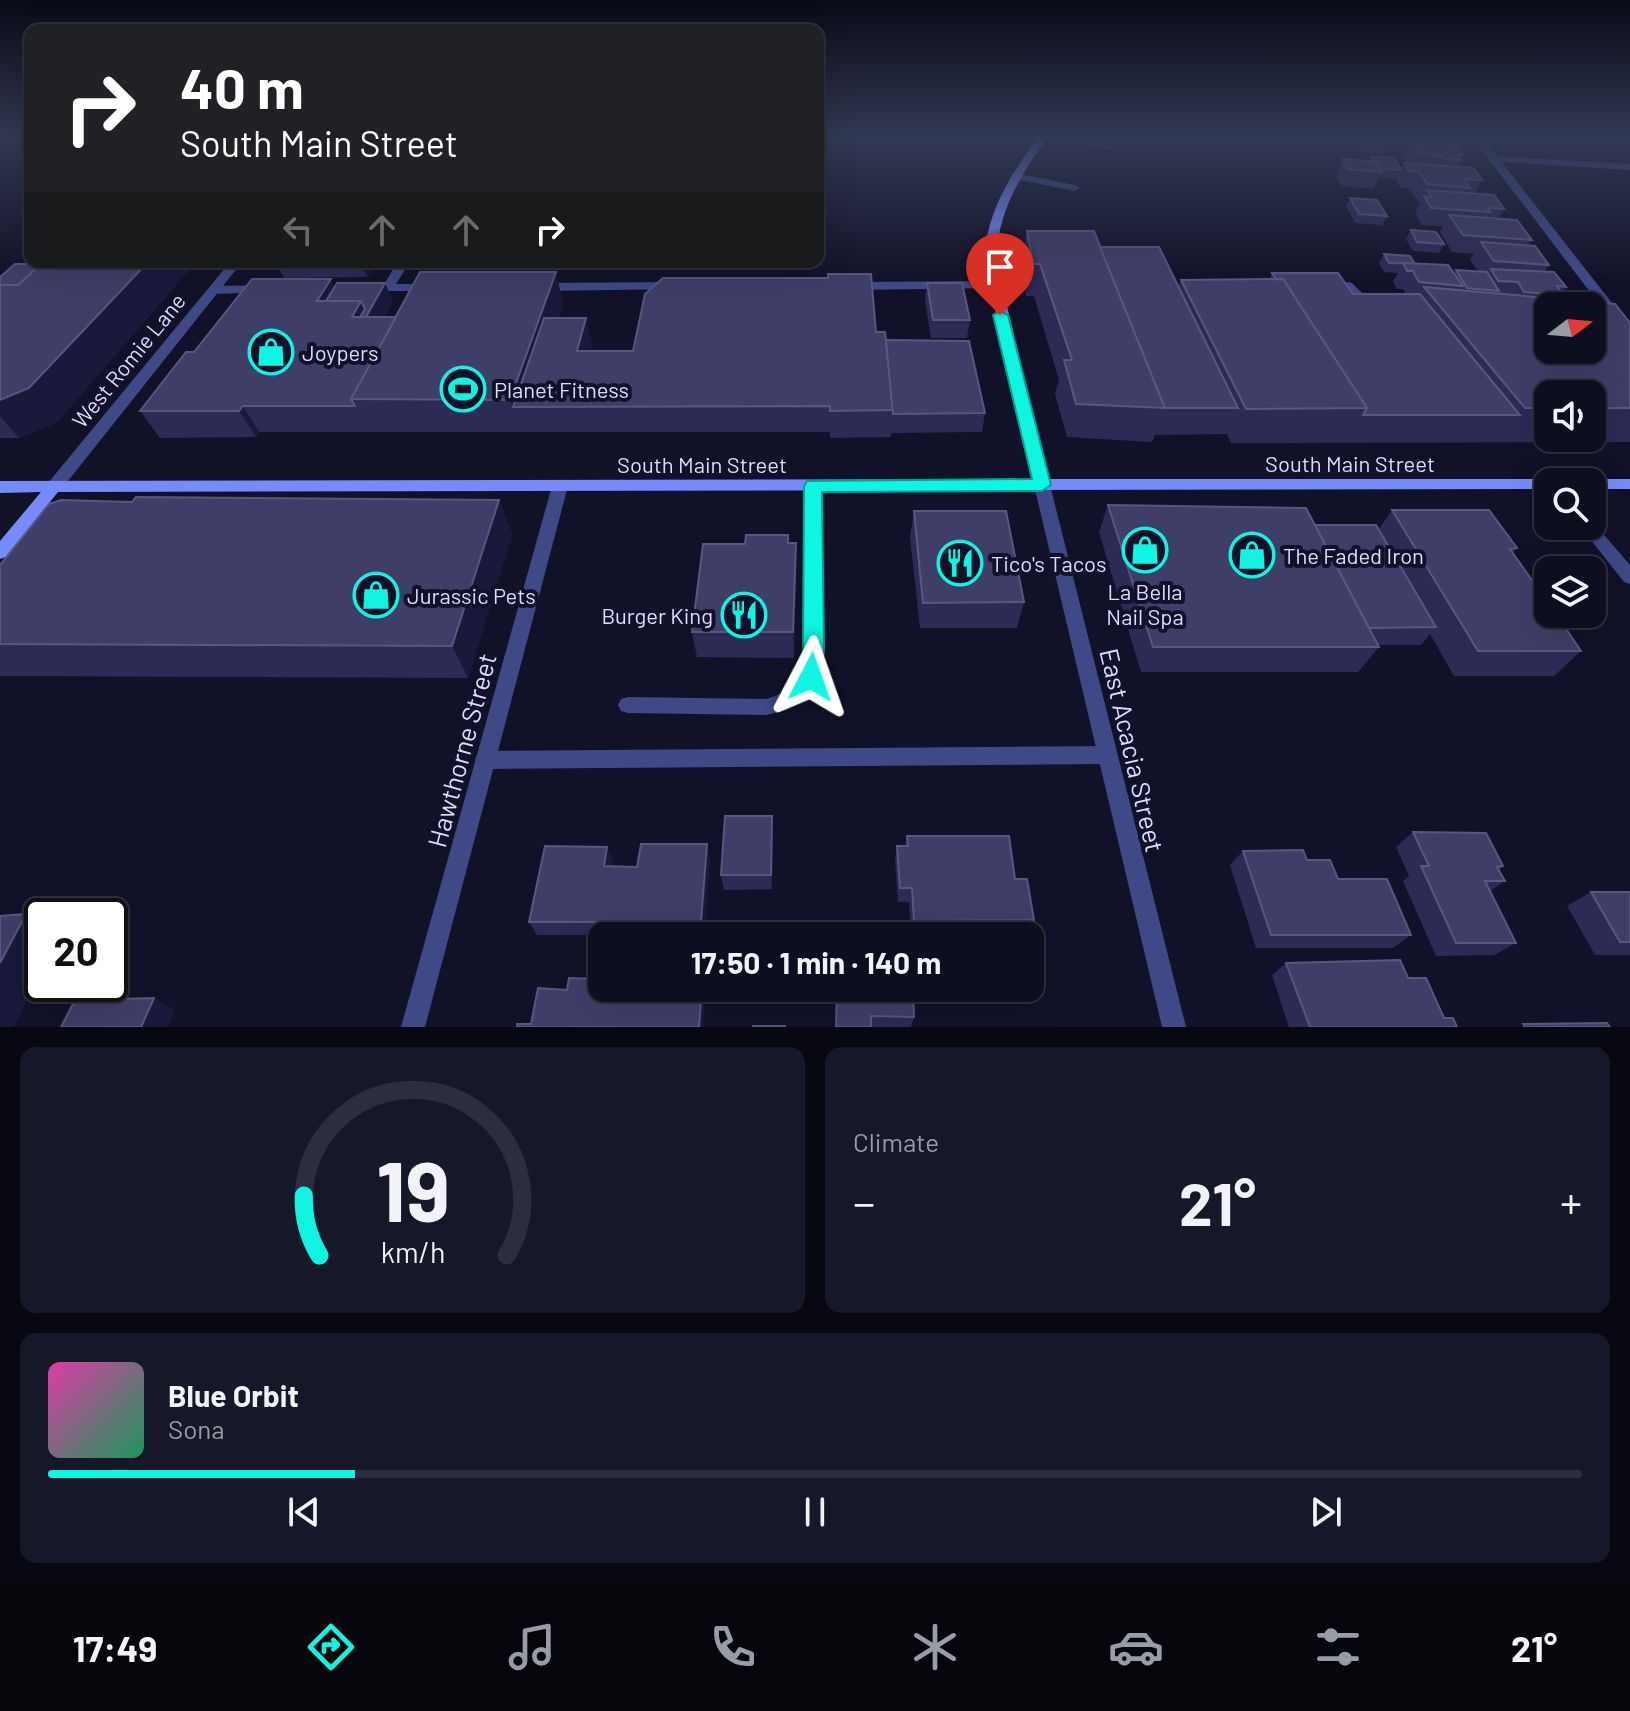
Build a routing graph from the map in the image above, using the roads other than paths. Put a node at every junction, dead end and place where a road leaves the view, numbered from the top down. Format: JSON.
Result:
{"nodes":[{"id":1,"x":1010,"y":185,"type":"edge"},
{"id":2,"x":1060,"y":185,"type":"edge"},
{"id":3,"x":1515,"y":185,"type":"edge"},
{"id":4,"x":1075,"y":188,"type":"dead end"},
{"id":5,"x":231,"y":268,"type":"edge"},
{"id":6,"x":400,"y":268,"type":"edge"},
{"id":7,"x":993,"y":285,"type":"junction"},
{"id":8,"x":686,"y":286,"type":"edge"},
{"id":9,"x":829,"y":286,"type":"edge"},
{"id":10,"x":1348,"y":286,"type":"edge"},
{"id":11,"x":518,"y":287,"type":"edge"},
{"id":12,"x":359,"y":288,"type":"edge"},
{"id":13,"x":388,"y":288,"type":"junction"},
{"id":14,"x":448,"y":288,"type":"edge"},
{"id":15,"x":271,"y":289,"type":"edge"},
{"id":16,"x":213,"y":290,"type":"junction"},
{"id":17,"x":1383,"y":311,"type":"edge"},
{"id":18,"x":1627,"y":327,"type":"edge"},
{"id":19,"x":1534,"y":484,"type":"edge"},
{"id":20,"x":1606,"y":484,"type":"edge"},
{"id":21,"x":1630,"y":484,"type":"edge"},
{"id":22,"x":1042,"y":485,"type":"junction"},
{"id":23,"x":560,"y":486,"type":"junction"},
{"id":24,"x":813,"y":486,"type":"junction"},
{"id":25,"x":0,"y":487,"type":"edge"},
{"id":26,"x":54,"y":487,"type":"junction"},
{"id":27,"x":1600,"y":540,"type":"edge"},
{"id":28,"x":0,"y":553,"type":"edge"},
{"id":29,"x":1630,"y":577,"type":"edge"},
{"id":30,"x":628,"y":705,"type":"dead end"},
{"id":31,"x":1106,"y":755,"type":"junction"},
{"id":32,"x":485,"y":760,"type":"junction"},
{"id":33,"x":413,"y":1027,"type":"edge"},
{"id":34,"x":1174,"y":1027,"type":"edge"}],
"edges":[{"from":1,"to":7,"type":"main road"},
{"from":2,"to":4,"type":"street"},
{"from":3,"to":18,"type":"street"},
{"from":5,"to":16,"type":"street","name":"West Romie Lane"},
{"from":6,"to":13,"type":"street"},
{"from":7,"to":9,"type":"street"},
{"from":7,"to":22,"type":"main road"},
{"from":8,"to":11,"type":"street"},
{"from":10,"to":17,"type":"street"},
{"from":12,"to":13,"type":"street"},
{"from":13,"to":14,"type":"street"},
{"from":15,"to":16,"type":"street"},
{"from":16,"to":26,"type":"street","name":"West Romie Lane"},
{"from":19,"to":22,"type":"main road","name":"South Main Street"},
{"from":20,"to":21,"type":"main road"},
{"from":22,"to":24,"type":"main road","name":"South Main Street"},
{"from":22,"to":31,"type":"street","name":"East Acacia Street"},
{"from":23,"to":24,"type":"main road","name":"South Main Street"},
{"from":23,"to":26,"type":"main road","name":"South Main Street"},
{"from":23,"to":32,"type":"street","name":"Hawthorne Street"},
{"from":24,"to":30,"type":"street"},
{"from":25,"to":26,"type":"main road","name":"South Main Street"},
{"from":26,"to":28,"type":"main road"},
{"from":27,"to":29,"type":"street"},
{"from":31,"to":32,"type":"street"},
{"from":31,"to":34,"type":"street","name":"East Acacia Street"},
{"from":32,"to":33,"type":"street","name":"Hawthorne Street"}]}
